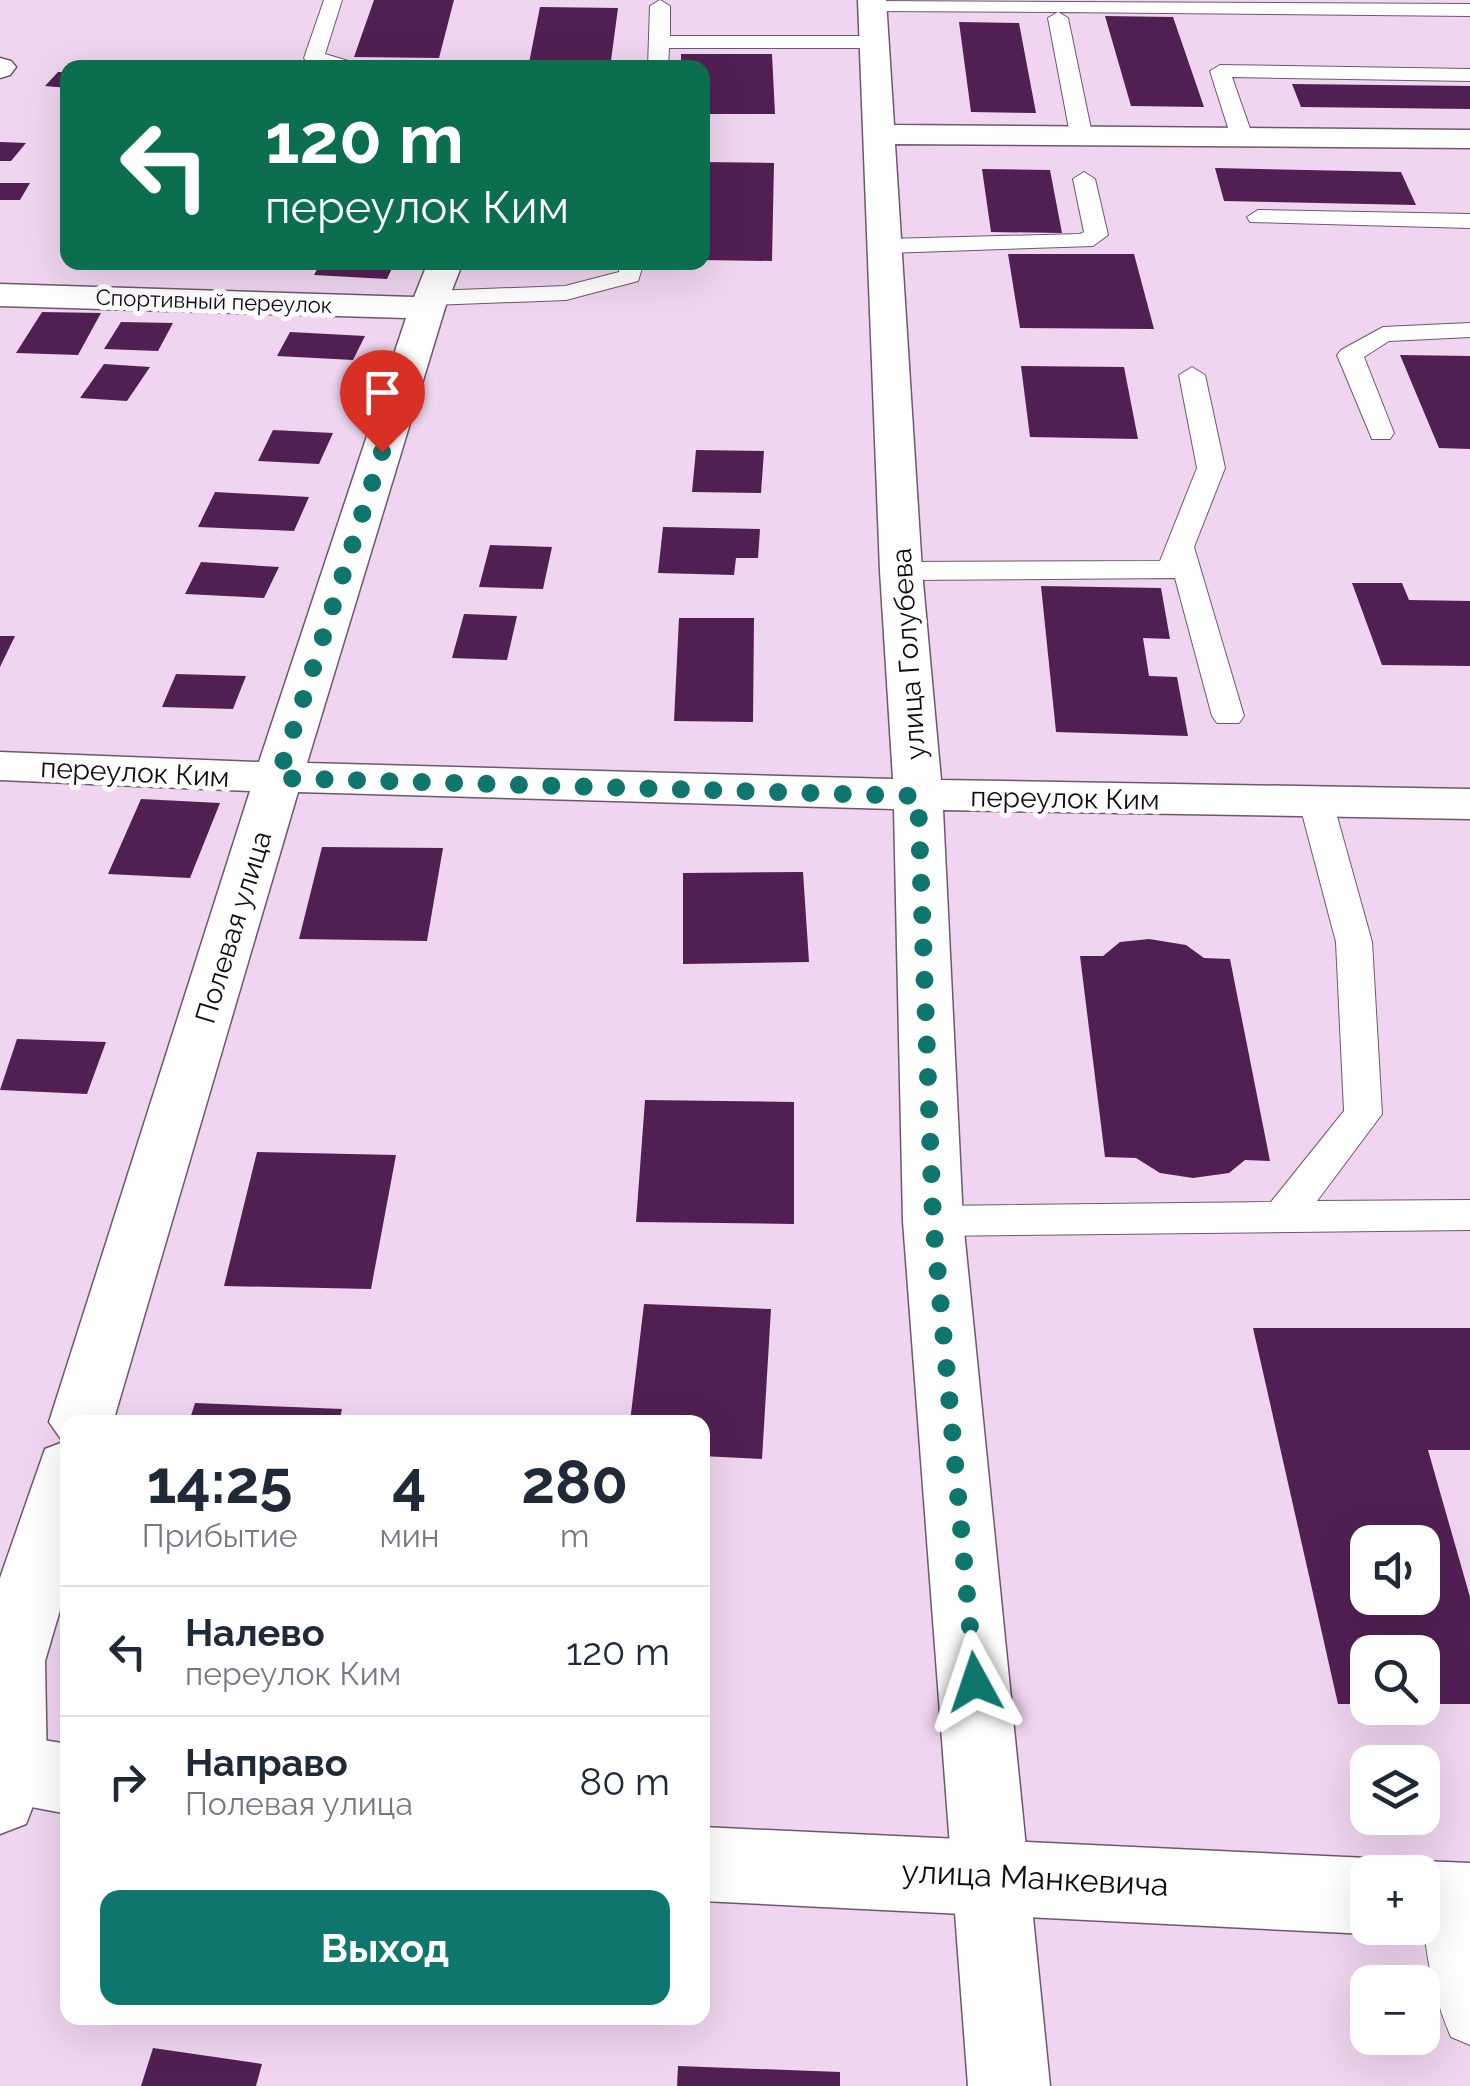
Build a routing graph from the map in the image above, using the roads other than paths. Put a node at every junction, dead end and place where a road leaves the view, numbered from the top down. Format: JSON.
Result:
{"nodes":[{"id":1,"x":333,"y":0,"type":"edge"},
{"id":2,"x":660,"y":6,"type":"dead end"},
{"id":3,"x":1470,"y":10,"type":"edge"},
{"id":4,"x":873,"y":16,"type":"edge"},
{"id":5,"x":1058,"y":18,"type":"dead end"},
{"id":6,"x":660,"y":42,"type":"junction"},
{"id":7,"x":324,"y":60,"type":"edge"},
{"id":8,"x":659,"y":60,"type":"edge"},
{"id":9,"x":1470,"y":75,"type":"edge"},
{"id":10,"x":880,"y":134,"type":"junction"},
{"id":11,"x":1081,"y":134,"type":"junction"},
{"id":12,"x":1242,"y":136,"type":"junction"},
{"id":13,"x":1470,"y":139,"type":"edge"},
{"id":14,"x":1084,"y":179,"type":"dead end"},
{"id":15,"x":1258,"y":217,"type":"dead end"},
{"id":16,"x":1470,"y":221,"type":"edge"},
{"id":17,"x":888,"y":246,"type":"junction"},
{"id":18,"x":631,"y":270,"type":"edge"},
{"id":19,"x":435,"y":289,"type":"edge"},
{"id":20,"x":0,"y":295,"type":"edge"},
{"id":21,"x":1470,"y":330,"type":"edge"},
{"id":22,"x":1192,"y":375,"type":"dead end"},
{"id":23,"x":1381,"y":433,"type":"dead end"},
{"id":24,"x":1180,"y":549,"type":"junction"},
{"id":25,"x":901,"y":571,"type":"junction"},
{"id":26,"x":1228,"y":716,"type":"dead end"},
{"id":27,"x":0,"y":766,"type":"edge"},
{"id":28,"x":278,"y":778,"type":"junction"},
{"id":29,"x":918,"y":796,"type":"junction"},
{"id":30,"x":1316,"y":802,"type":"junction"},
{"id":31,"x":1470,"y":804,"type":"edge"},
{"id":32,"x":1470,"y":1215,"type":"edge"},
{"id":33,"x":1282,"y":1217,"type":"junction"},
{"id":34,"x":933,"y":1220,"type":"junction"},
{"id":35,"x":84,"y":1415,"type":"edge"},
{"id":36,"x":60,"y":1494,"type":"edge"},
{"id":37,"x":19,"y":1779,"type":"edge"},
{"id":38,"x":710,"y":1864,"type":"edge"},
{"id":39,"x":993,"y":1875,"type":"junction"},
{"id":40,"x":1350,"y":1895,"type":"edge"},
{"id":41,"x":1445,"y":1900,"type":"edge"},
{"id":42,"x":1470,"y":2018,"type":"edge"},
{"id":43,"x":1009,"y":2086,"type":"edge"}],
"edges":[{"from":1,"to":7,"type":"lane"},
{"from":2,"to":6,"type":"lane"},
{"from":3,"to":4,"type":"lane"},
{"from":4,"to":6,"type":"lane"},
{"from":4,"to":10,"type":"street","name":"улица Голубева"},
{"from":5,"to":11,"type":"lane"},
{"from":6,"to":8,"type":"lane"},
{"from":9,"to":12,"type":"lane"},
{"from":10,"to":11,"type":"street"},
{"from":10,"to":17,"type":"street","name":"улица Голубева"},
{"from":11,"to":12,"type":"street"},
{"from":12,"to":13,"type":"street"},
{"from":14,"to":17,"type":"lane"},
{"from":15,"to":16,"type":"lane"},
{"from":17,"to":25,"type":"street","name":"улица Голубева"},
{"from":18,"to":19,"type":"lane"},
{"from":19,"to":20,"type":"street","name":"Спортивный переулок"},
{"from":19,"to":28,"type":"street","name":"Полевая улица"},
{"from":21,"to":23,"type":"lane"},
{"from":22,"to":24,"type":"lane"},
{"from":24,"to":25,"type":"lane"},
{"from":24,"to":26,"type":"lane"},
{"from":25,"to":29,"type":"street","name":"улица Голубева"},
{"from":27,"to":28,"type":"street","name":"переулок Ким"},
{"from":28,"to":29,"type":"street","name":"переулок Ким"},
{"from":28,"to":35,"type":"street","name":"Полевая улица"},
{"from":29,"to":30,"type":"street","name":"переулок Ким"},
{"from":29,"to":34,"type":"street","name":"улица Голубева"},
{"from":30,"to":31,"type":"street","name":"переулок Ким"},
{"from":30,"to":33,"type":"lane"},
{"from":32,"to":33,"type":"lane"},
{"from":33,"to":34,"type":"lane"},
{"from":34,"to":39,"type":"street","name":"улица Голубева"},
{"from":36,"to":37,"type":"street"},
{"from":38,"to":39,"type":"street","name":"улица Манкевича"},
{"from":39,"to":40,"type":"street","name":"улица Манкевича"},
{"from":39,"to":43,"type":"street","name":"улица Голубева"},
{"from":41,"to":42,"type":"lane"}]}
